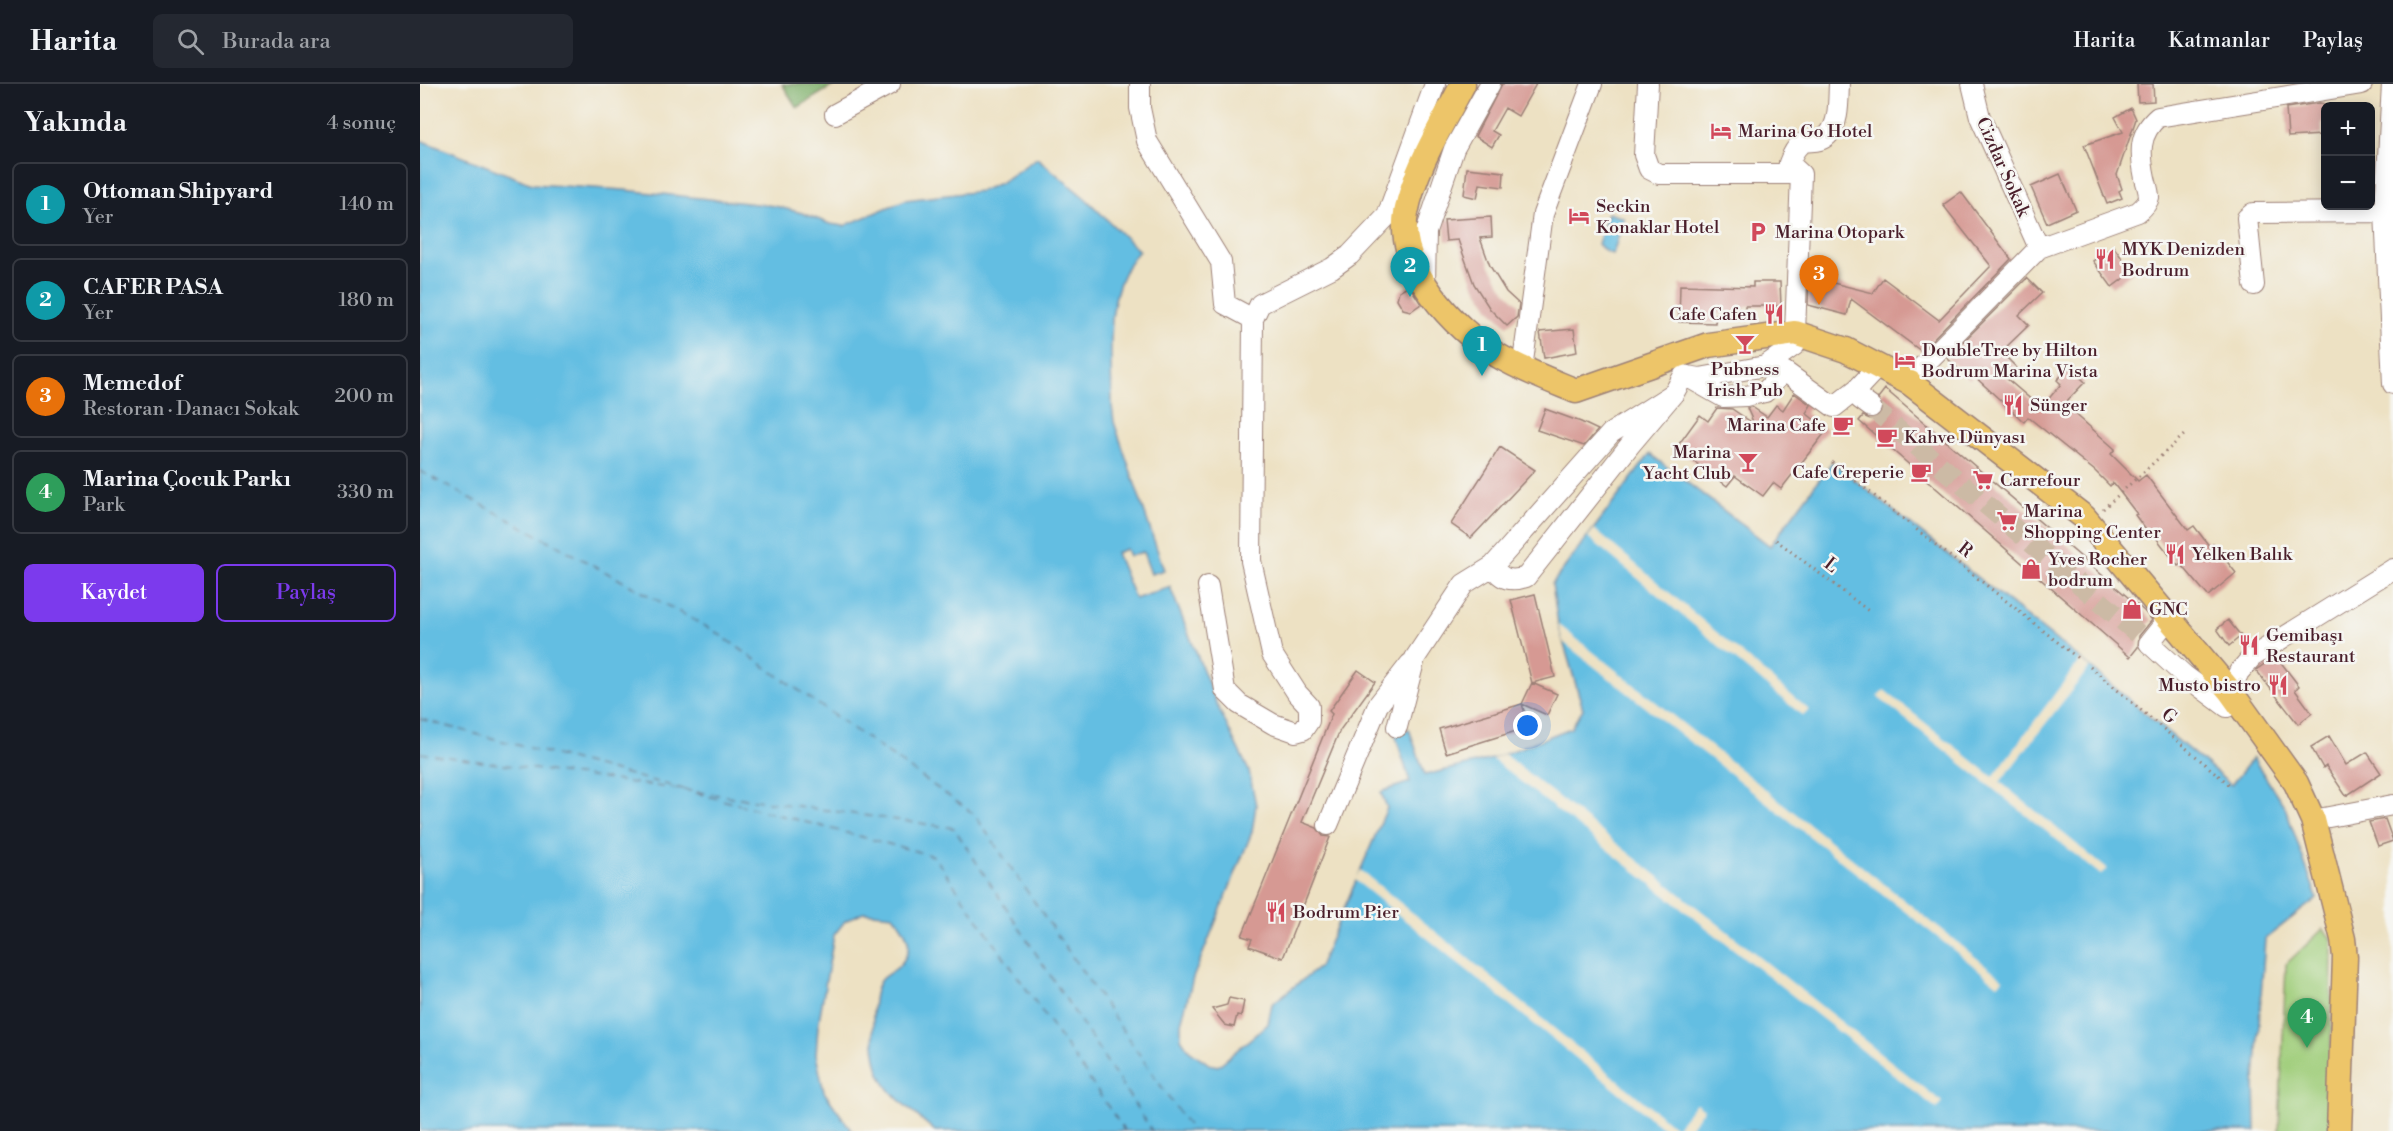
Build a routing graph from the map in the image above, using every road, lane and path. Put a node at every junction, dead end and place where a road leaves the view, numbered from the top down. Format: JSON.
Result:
{"nodes":[{"id":1,"x":890,"y":84,"type":"edge"},
{"id":2,"x":1140,"y":84,"type":"edge"},
{"id":3,"x":1435,"y":84,"type":"edge"},
{"id":4,"x":1463,"y":84,"type":"edge"},
{"id":5,"x":1490,"y":84,"type":"edge"},
{"id":6,"x":1592,"y":84,"type":"edge"},
{"id":7,"x":1648,"y":84,"type":"edge"},
{"id":8,"x":1839,"y":84,"type":"edge"},
{"id":9,"x":1972,"y":84,"type":"edge"},
{"id":10,"x":2362,"y":84,"type":"edge"},
{"id":11,"x":2392,"y":84,"type":"edge"},
{"id":12,"x":835,"y":114,"type":"dead end"},
{"id":13,"x":2391,"y":154,"type":"edge"},
{"id":14,"x":1801,"y":174,"type":"junction"},
{"id":15,"x":2385,"y":212,"type":"junction"},
{"id":16,"x":2039,"y":248,"type":"junction"},
{"id":17,"x":1425,"y":285,"type":"junction"},
{"id":18,"x":2254,"y":285,"type":"dead end"},
{"id":19,"x":1253,"y":319,"type":"junction"},
{"id":20,"x":1796,"y":334,"type":"junction"},
{"id":21,"x":1522,"y":369,"type":"junction"},
{"id":22,"x":1682,"y":369,"type":"junction"},
{"id":23,"x":1873,"y":372,"type":"dead end"},
{"id":24,"x":1910,"y":383,"type":"junction"},
{"id":25,"x":2393,"y":384,"type":"edge"},
{"id":26,"x":1857,"y":389,"type":"junction"},
{"id":27,"x":1674,"y":393,"type":"junction"},
{"id":28,"x":1871,"y":407,"type":"tunnel mouth"},
{"id":29,"x":2184,"y":435,"type":"dead end"},
{"id":30,"x":1832,"y":462,"type":"dead end"},
{"id":31,"x":2090,"y":524,"type":"junction"},
{"id":32,"x":1776,"y":540,"type":"dead end"},
{"id":33,"x":1492,"y":567,"type":"junction"},
{"id":34,"x":2393,"y":569,"type":"edge"},
{"id":35,"x":1208,"y":586,"type":"dead end"},
{"id":36,"x":1870,"y":612,"type":"dead end"},
{"id":37,"x":2165,"y":623,"type":"dead end"},
{"id":38,"x":1415,"y":658,"type":"junction"},
{"id":39,"x":2080,"y":660,"type":"dead end"},
{"id":40,"x":2090,"y":667,"type":"dead end"},
{"id":41,"x":2229,"y":699,"type":"junction"},
{"id":42,"x":1397,"y":727,"type":"dead end"},
{"id":43,"x":2231,"y":786,"type":"dead end"},
{"id":44,"x":2393,"y":806,"type":"edge"},
{"id":45,"x":2313,"y":820,"type":"junction"},
{"id":46,"x":1328,"y":825,"type":"dead end"},
{"id":47,"x":2339,"y":1131,"type":"edge"}],
"edges":[{"from":1,"to":12,"type":"street"},
{"from":2,"to":19,"type":"street"},
{"from":3,"to":19,"type":"street"},
{"from":4,"to":17,"type":"main road"},
{"from":5,"to":17,"type":"street"},
{"from":6,"to":21,"type":"street"},
{"from":7,"to":14,"type":"street"},
{"from":8,"to":14,"type":"street"},
{"from":9,"to":16,"type":"street","name":"Cizdar Sokak"},
{"from":10,"to":16,"type":"street"},
{"from":11,"to":13,"type":"street"},
{"from":13,"to":15,"type":"street"},
{"from":14,"to":20,"type":"street"},
{"from":15,"to":18,"type":"street"},
{"from":15,"to":25,"type":"street"},
{"from":16,"to":24,"type":"street"},
{"from":17,"to":21,"type":"main road"},
{"from":19,"to":35,"type":"street"},
{"from":20,"to":22,"type":"main road"},
{"from":20,"to":24,"type":"main road"},
{"from":21,"to":22,"type":"main road"},
{"from":22,"to":26,"type":"street"},
{"from":22,"to":27,"type":"street"},
{"from":23,"to":26,"type":"street"},
{"from":24,"to":31,"type":"main road"},
{"from":26,"to":28,"type":"street"},
{"from":27,"to":33,"type":"street"},
{"from":27,"to":33,"type":"street"},
{"from":29,"to":31,"type":"path"},
{"from":30,"to":39,"type":"path","name":"R"},
{"from":31,"to":41,"type":"main road"},
{"from":32,"to":36,"type":"path","name":"L"},
{"from":33,"to":38,"type":"street"},
{"from":34,"to":41,"type":"street"},
{"from":37,"to":41,"type":"street"},
{"from":38,"to":42,"type":"street"},
{"from":38,"to":46,"type":"street"},
{"from":40,"to":43,"type":"path","name":"G"},
{"from":41,"to":45,"type":"main road"},
{"from":44,"to":45,"type":"street"},
{"from":45,"to":47,"type":"main road"}]}
